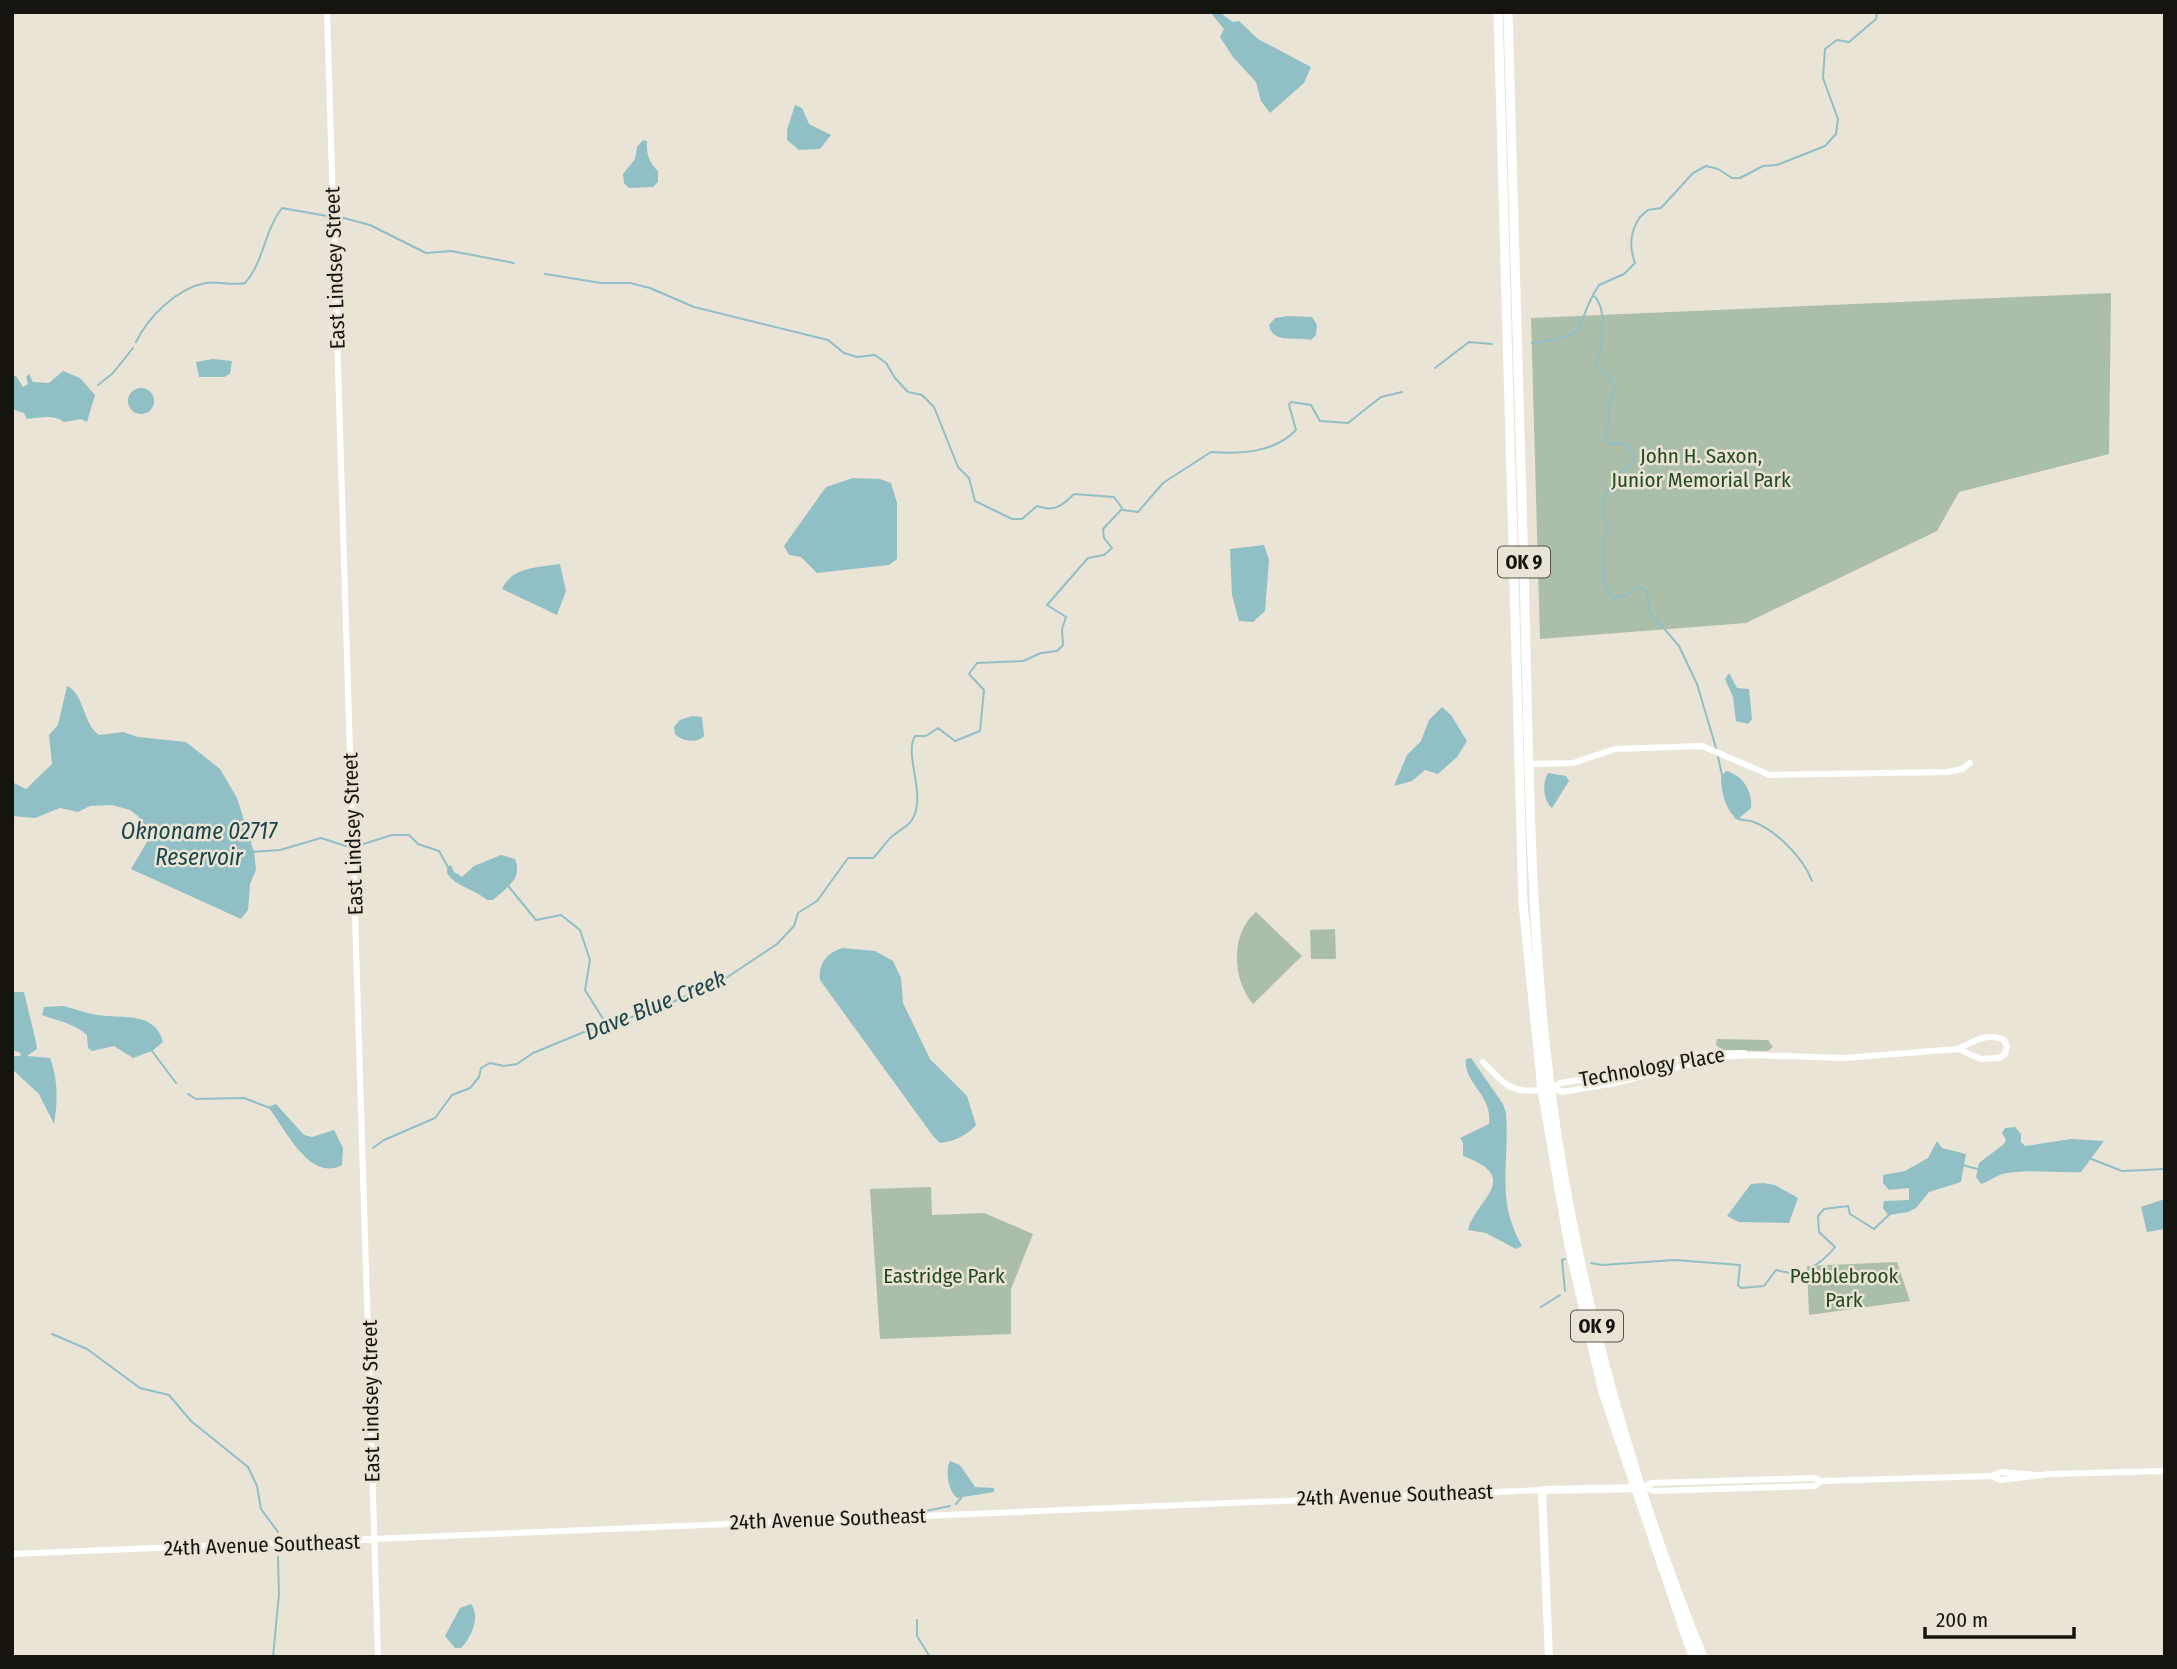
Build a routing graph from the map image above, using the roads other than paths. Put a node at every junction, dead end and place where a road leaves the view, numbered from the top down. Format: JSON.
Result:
{"nodes":[{"id":1,"x":327,"y":12,"type":"edge"},
{"id":2,"x":1498,"y":12,"type":"edge"},
{"id":3,"x":1508,"y":12,"type":"edge"},
{"id":4,"x":1511,"y":292,"type":"junction"},
{"id":5,"x":1529,"y":763,"type":"junction"},
{"id":6,"x":1970,"y":763,"type":"dead end"},
{"id":7,"x":1518,"y":764,"type":"junction"},
{"id":8,"x":1958,"y":1049,"type":"junction"},
{"id":9,"x":1483,"y":1062,"type":"dead end"},
{"id":10,"x":1549,"y":1089,"type":"junction"},
{"id":11,"x":2165,"y":1471,"type":"edge"},
{"id":12,"x":1640,"y":1488,"type":"junction"},
{"id":13,"x":1542,"y":1490,"type":"junction"},
{"id":14,"x":374,"y":1540,"type":"junction"},
{"id":15,"x":12,"y":1554,"type":"edge"},
{"id":16,"x":378,"y":1657,"type":"edge"},
{"id":17,"x":1549,"y":1657,"type":"edge"},
{"id":18,"x":1693,"y":1657,"type":"edge"},
{"id":19,"x":1703,"y":1657,"type":"edge"}],
"edges":[{"from":1,"to":14,"type":"street","name":"East Lindsey Street"},
{"from":2,"to":4,"type":"highway","number":"OK 9"},
{"from":3,"to":4,"type":"highway","number":"OK 9"},
{"from":4,"to":5,"type":"highway","number":"OK 9"},
{"from":4,"to":7,"type":"highway","number":"OK 9"},
{"from":5,"to":6,"type":"street"},
{"from":5,"to":7,"type":"street"},
{"from":5,"to":10,"type":"highway","number":"OK 9"},
{"from":7,"to":10,"type":"highway","number":"OK 9"},
{"from":8,"to":8,"type":"street","name":"Technology Place"},
{"from":8,"to":10,"type":"street","name":"Technology Place"},
{"from":9,"to":10,"type":"street","name":"Technology Place"},
{"from":10,"to":12,"type":"highway","number":"OK 9"},
{"from":11,"to":12,"type":"street","name":"24th Avenue Southeast"},
{"from":12,"to":13,"type":"main road","name":"24th Avenue Southeast"},
{"from":12,"to":18,"type":"highway","number":"OK 9"},
{"from":12,"to":19,"type":"highway","number":"OK 9"},
{"from":13,"to":14,"type":"street","name":"24th Avenue Southeast"},
{"from":13,"to":17,"type":"main road"},
{"from":14,"to":15,"type":"street","name":"24th Avenue Southeast"},
{"from":14,"to":16,"type":"street","name":"East Lindsey Street"}]}
